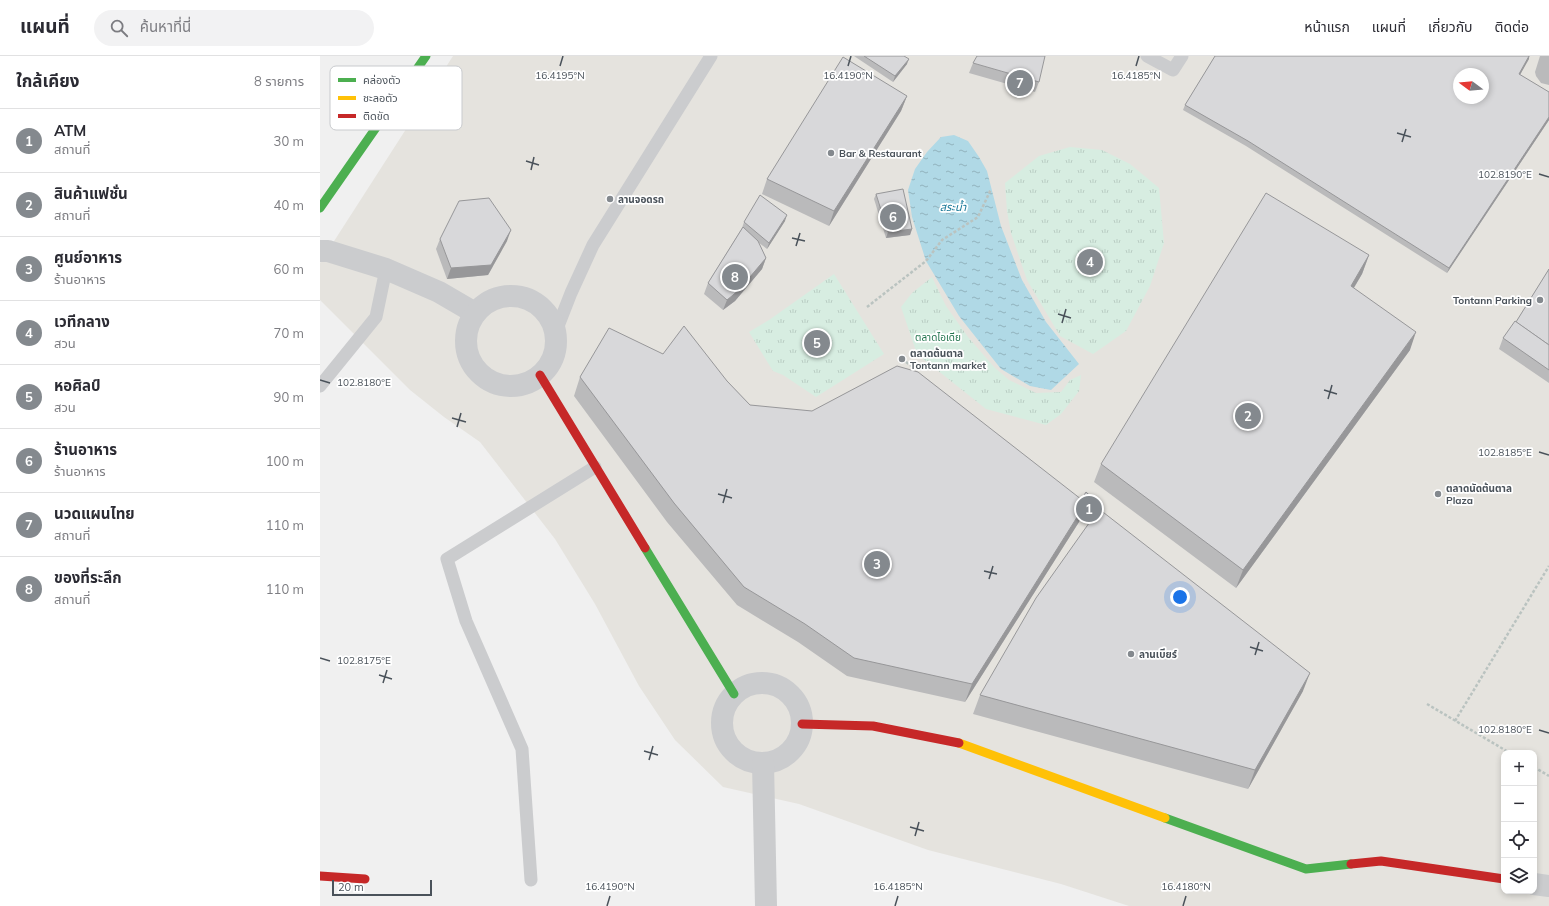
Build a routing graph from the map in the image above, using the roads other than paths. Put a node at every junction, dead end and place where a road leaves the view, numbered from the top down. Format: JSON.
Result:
{"nodes":[{"id":1,"x":426,"y":56,"type":"edge"},
{"id":2,"x":711,"y":56,"type":"edge"},
{"id":3,"x":1147,"y":56,"type":"edge"},
{"id":4,"x":1182,"y":56,"type":"edge"},
{"id":5,"x":419,"y":66,"type":"edge"},
{"id":6,"x":374,"y":130,"type":"edge"},
{"id":7,"x":320,"y":208,"type":"edge"},
{"id":8,"x":320,"y":251,"type":"edge"},
{"id":9,"x":386,"y":269,"type":"junction"},
{"id":10,"x":475,"y":313,"type":"junction"},
{"id":11,"x":555,"y":334,"type":"junction"},
{"id":12,"x":540,"y":376,"type":"junction"},
{"id":13,"x":320,"y":386,"type":"edge"},
{"id":14,"x":595,"y":467,"type":"junction"},
{"id":15,"x":734,"y":694,"type":"junction"},
{"id":16,"x":802,"y":724,"type":"junction"},
{"id":17,"x":764,"y":763,"type":"junction"},
{"id":18,"x":320,"y":876,"type":"edge"},
{"id":19,"x":365,"y":878,"type":"dead end"},
{"id":20,"x":1501,"y":879,"type":"edge"},
{"id":21,"x":531,"y":880,"type":"dead end"},
{"id":22,"x":1537,"y":884,"type":"edge"},
{"id":23,"x":1549,"y":886,"type":"edge"},
{"id":24,"x":766,"y":906,"type":"edge"}],
"edges":[{"from":1,"to":5,"type":"street"},
{"from":2,"to":11,"type":"lane"},
{"from":3,"to":4,"type":"lane"},
{"from":6,"to":7,"type":"street"},
{"from":8,"to":9,"type":"street"},
{"from":9,"to":10,"type":"street"},
{"from":9,"to":13,"type":"lane"},
{"from":10,"to":11,"type":"street"},
{"from":10,"to":12,"type":"street"},
{"from":11,"to":12,"type":"street"},
{"from":12,"to":14,"type":"street"},
{"from":14,"to":15,"type":"street"},
{"from":14,"to":21,"type":"lane"},
{"from":15,"to":16,"type":"street"},
{"from":15,"to":17,"type":"street"},
{"from":16,"to":17,"type":"street"},
{"from":16,"to":20,"type":"street"},
{"from":17,"to":24,"type":"street"},
{"from":18,"to":19,"type":"street"},
{"from":22,"to":23,"type":"street"}]}
